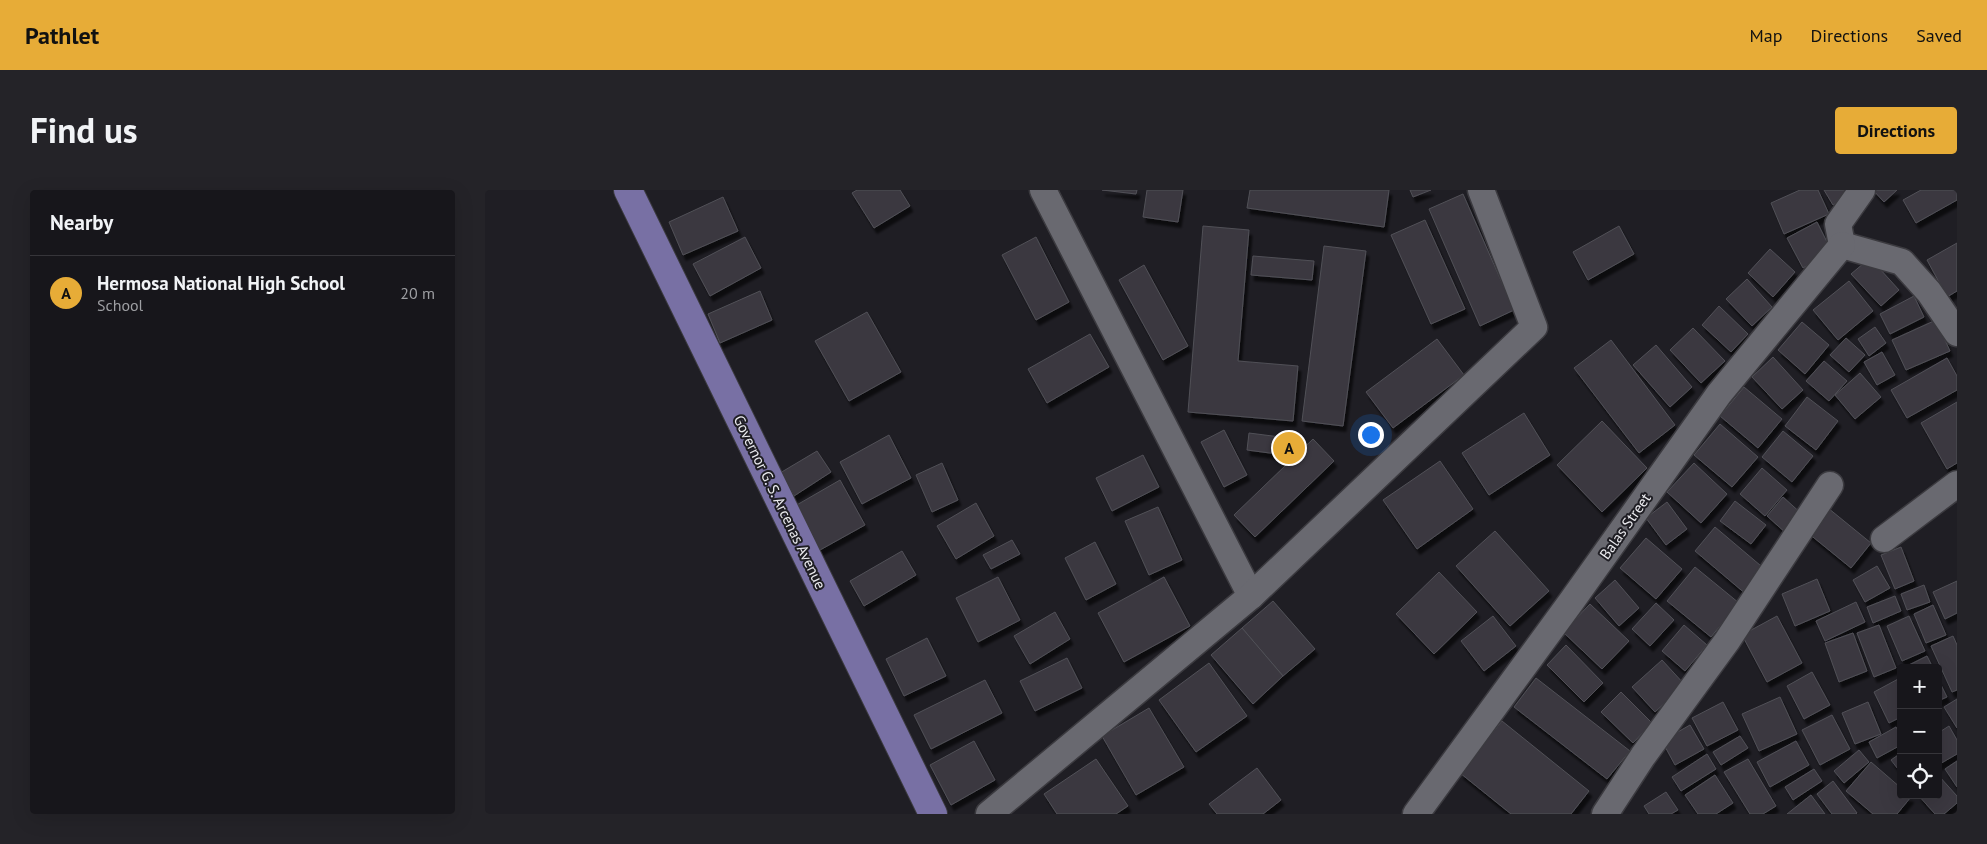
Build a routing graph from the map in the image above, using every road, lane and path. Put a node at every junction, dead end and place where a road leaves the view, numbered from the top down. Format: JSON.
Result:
{"nodes":[{"id":1,"x":628,"y":190,"type":"edge"},
{"id":2,"x":1043,"y":190,"type":"edge"},
{"id":3,"x":1481,"y":190,"type":"edge"},
{"id":4,"x":1862,"y":190,"type":"edge"},
{"id":5,"x":1842,"y":245,"type":"junction"},
{"id":6,"x":1957,"y":333,"type":"edge"},
{"id":7,"x":1829,"y":484,"type":"dead end"},
{"id":8,"x":1957,"y":484,"type":"edge"},
{"id":9,"x":1884,"y":539,"type":"dead end"},
{"id":10,"x":1251,"y":596,"type":"junction"},
{"id":11,"x":933,"y":814,"type":"edge"},
{"id":12,"x":989,"y":814,"type":"edge"},
{"id":13,"x":1416,"y":814,"type":"edge"},
{"id":14,"x":1605,"y":814,"type":"edge"}],
"edges":[{"from":1,"to":11,"type":"main road","name":"Governor G. S. Arcenas Avenue"},
{"from":2,"to":10,"type":"street"},
{"from":3,"to":10,"type":"street"},
{"from":4,"to":5,"type":"street"},
{"from":5,"to":6,"type":"street"},
{"from":5,"to":13,"type":"street","name":"Balas Street"},
{"from":7,"to":14,"type":"street"},
{"from":8,"to":9,"type":"street"},
{"from":10,"to":12,"type":"street"}]}
